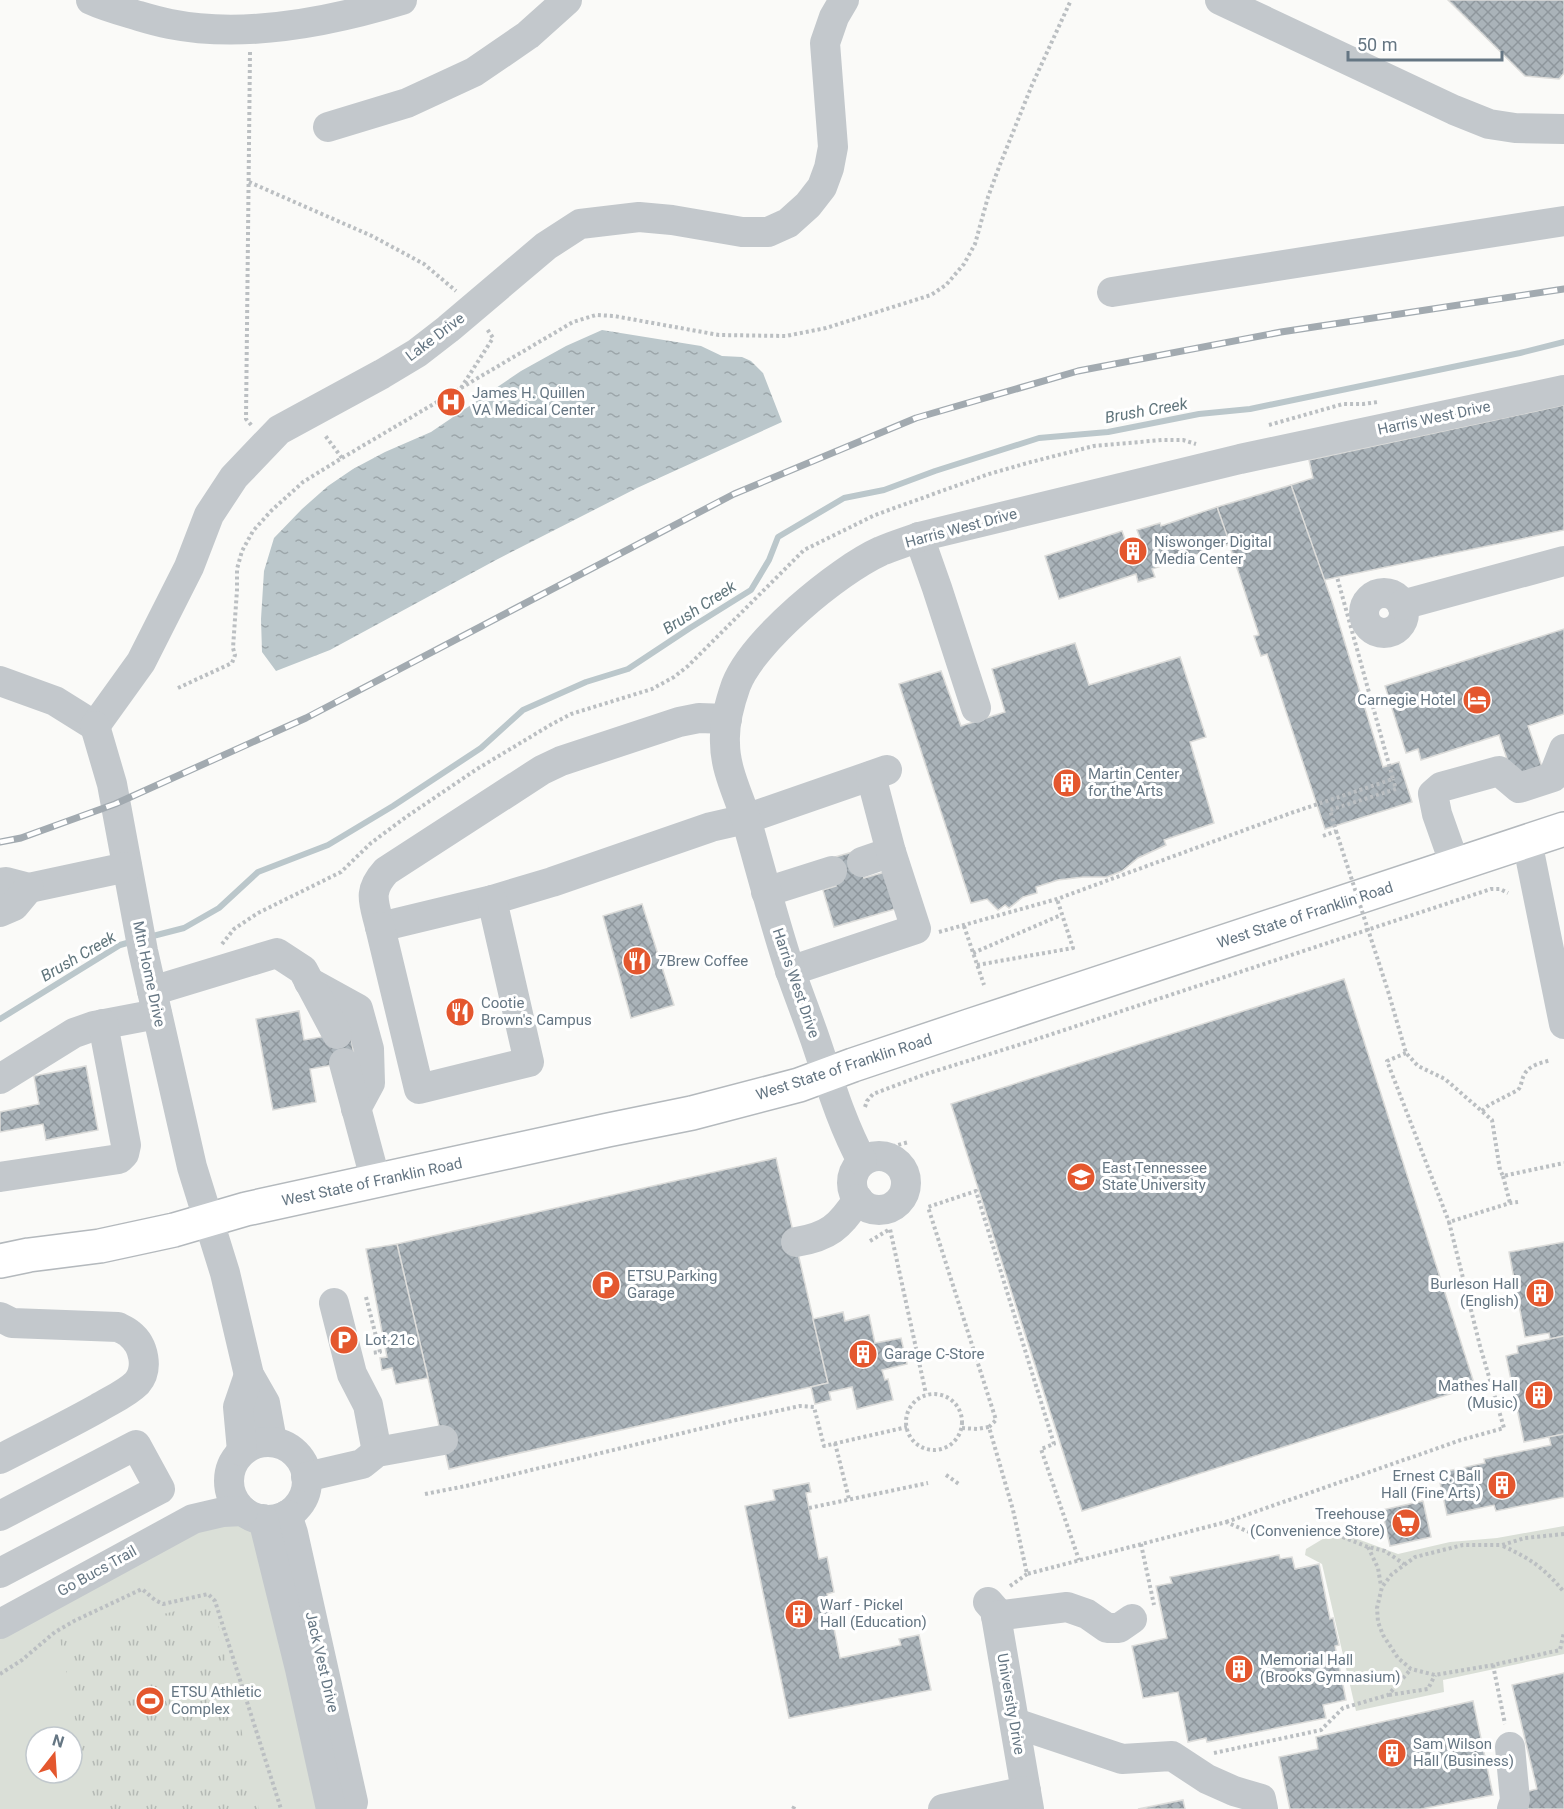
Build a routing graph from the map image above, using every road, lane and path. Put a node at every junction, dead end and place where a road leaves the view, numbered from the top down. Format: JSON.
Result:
{"nodes":[{"id":1,"x":91,"y":0,"type":"edge"},
{"id":2,"x":402,"y":0,"type":"edge"},
{"id":3,"x":567,"y":0,"type":"edge"},
{"id":4,"x":844,"y":0,"type":"edge"},
{"id":5,"x":1071,"y":0,"type":"edge"},
{"id":6,"x":1220,"y":0,"type":"edge"},
{"id":7,"x":250,"y":29,"type":"junction"},
{"id":8,"x":328,"y":127,"type":"dead end"},
{"id":9,"x":1564,"y":129,"type":"edge"},
{"id":10,"x":249,"y":182,"type":"junction"},
{"id":11,"x":1564,"y":221,"type":"edge"},
{"id":12,"x":1112,"y":292,"type":"dead end"},
{"id":13,"x":473,"y":308,"type":"junction"},
{"id":14,"x":461,"y":389,"type":"junction"},
{"id":15,"x":1564,"y":390,"type":"edge"},
{"id":16,"x":320,"y":428,"type":"dead end"},
{"id":17,"x":255,"y":429,"type":"dead end"},
{"id":18,"x":342,"y":458,"type":"junction"},
{"id":19,"x":919,"y":537,"type":"junction"},
{"id":20,"x":1564,"y":561,"type":"edge"},
{"id":21,"x":1337,"y":577,"type":"dead end"},
{"id":22,"x":1402,"y":605,"type":"dead end"},
{"id":23,"x":0,"y":681,"type":"edge"},
{"id":24,"x":178,"y":688,"type":"dead end"},
{"id":25,"x":976,"y":708,"type":"dead end"},
{"id":26,"x":728,"y":719,"type":"junction"},
{"id":27,"x":95,"y":726,"type":"junction"},
{"id":28,"x":1564,"y":749,"type":"edge"},
{"id":29,"x":1393,"y":779,"type":"junction"},
{"id":30,"x":746,"y":819,"type":"junction"},
{"id":31,"x":1564,"y":829,"type":"edge"},
{"id":32,"x":1336,"y":831,"type":"junction"},
{"id":33,"x":1323,"y":836,"type":"dead end"},
{"id":34,"x":1527,"y":841,"type":"junction"},
{"id":35,"x":891,"y":852,"type":"junction"},
{"id":36,"x":861,"y":862,"type":"dead end"},
{"id":37,"x":1455,"y":865,"type":"junction"},
{"id":38,"x":127,"y":867,"type":"junction"},
{"id":39,"x":832,"y":871,"type":"dead end"},
{"id":40,"x":0,"y":883,"type":"edge"},
{"id":41,"x":29,"y":888,"type":"junction"},
{"id":42,"x":766,"y":892,"type":"junction"},
{"id":43,"x":1508,"y":893,"type":"dead end"},
{"id":44,"x":1057,"y":899,"type":"junction"},
{"id":45,"x":492,"y":900,"type":"junction"},
{"id":46,"x":0,"y":912,"type":"edge"},
{"id":47,"x":1061,"y":915,"type":"junction"},
{"id":48,"x":964,"y":926,"type":"junction"},
{"id":49,"x":380,"y":927,"type":"junction"},
{"id":50,"x":930,"y":935,"type":"dead end"},
{"id":51,"x":973,"y":953,"type":"junction"},
{"id":52,"x":977,"y":965,"type":"junction"},
{"id":53,"x":790,"y":971,"type":"junction"},
{"id":54,"x":309,"y":982,"type":"junction"},
{"id":55,"x":984,"y":985,"type":"dead end"},
{"id":56,"x":154,"y":1003,"type":"junction"},
{"id":57,"x":103,"y":1024,"type":"junction"},
{"id":58,"x":1564,"y":1024,"type":"edge"},
{"id":59,"x":337,"y":1034,"type":"dead end"},
{"id":60,"x":1406,"y":1053,"type":"junction"},
{"id":61,"x":1551,"y":1060,"type":"dead end"},
{"id":62,"x":344,"y":1063,"type":"dead end"},
{"id":63,"x":827,"y":1075,"type":"junction"},
{"id":64,"x":0,"y":1079,"type":"edge"},
{"id":65,"x":356,"y":1109,"type":"junction"},
{"id":66,"x":1482,"y":1111,"type":"junction"},
{"id":67,"x":863,"y":1113,"type":"dead end"},
{"id":68,"x":909,"y":1142,"type":"dead end"},
{"id":69,"x":871,"y":1152,"type":"junction"},
{"id":70,"x":1564,"y":1163,"type":"edge"},
{"id":71,"x":1503,"y":1176,"type":"junction"},
{"id":72,"x":0,"y":1177,"type":"edge"},
{"id":73,"x":376,"y":1182,"type":"junction"},
{"id":74,"x":858,"y":1200,"type":"junction"},
{"id":75,"x":1518,"y":1202,"type":"dead end"},
{"id":76,"x":1510,"y":1203,"type":"junction"},
{"id":77,"x":208,"y":1221,"type":"junction"},
{"id":78,"x":1449,"y":1222,"type":"junction"},
{"id":79,"x":870,"y":1240,"type":"dead end"},
{"id":80,"x":795,"y":1242,"type":"dead end"},
{"id":81,"x":0,"y":1261,"type":"edge"},
{"id":82,"x":366,"y":1297,"type":"dead end"},
{"id":83,"x":334,"y":1303,"type":"dead end"},
{"id":84,"x":0,"y":1317,"type":"edge"},
{"id":85,"x":373,"y":1363,"type":"dead end"},
{"id":86,"x":249,"y":1375,"type":"junction"},
{"id":87,"x":926,"y":1394,"type":"junction"},
{"id":88,"x":907,"y":1426,"type":"junction"},
{"id":89,"x":988,"y":1427,"type":"junction"},
{"id":90,"x":962,"y":1428,"type":"junction"},
{"id":91,"x":442,"y":1440,"type":"dead end"},
{"id":92,"x":272,"y":1441,"type":"junction"},
{"id":93,"x":835,"y":1443,"type":"junction"},
{"id":94,"x":377,"y":1452,"type":"junction"},
{"id":95,"x":0,"y":1459,"type":"edge"},
{"id":96,"x":235,"y":1462,"type":"junction"},
{"id":97,"x":303,"y":1467,"type":"junction"},
{"id":98,"x":946,"y":1475,"type":"dead end"},
{"id":99,"x":928,"y":1483,"type":"dead end"},
{"id":100,"x":959,"y":1484,"type":"dead end"},
{"id":101,"x":425,"y":1494,"type":"dead end"},
{"id":102,"x":849,"y":1499,"type":"junction"},
{"id":103,"x":809,"y":1508,"type":"dead end"},
{"id":104,"x":264,"y":1515,"type":"junction"},
{"id":105,"x":0,"y":1516,"type":"edge"},
{"id":106,"x":193,"y":1519,"type":"junction"},
{"id":107,"x":1226,"y":1522,"type":"junction"},
{"id":108,"x":1564,"y":1534,"type":"edge"},
{"id":109,"x":1141,"y":1544,"type":"junction"},
{"id":110,"x":1502,"y":1545,"type":"junction"},
{"id":111,"x":1368,"y":1547,"type":"junction"},
{"id":112,"x":1079,"y":1560,"type":"junction"},
{"id":113,"x":1404,"y":1564,"type":"junction"},
{"id":114,"x":0,"y":1573,"type":"edge"},
{"id":115,"x":1027,"y":1574,"type":"junction"},
{"id":116,"x":1382,"y":1587,"type":"junction"},
{"id":117,"x":1564,"y":1592,"type":"edge"},
{"id":118,"x":998,"y":1602,"type":"junction"},
{"id":119,"x":1144,"y":1617,"type":"joint"},
{"id":120,"x":0,"y":1624,"type":"edge"},
{"id":121,"x":1564,"y":1632,"type":"edge"},
{"id":122,"x":1562,"y":1650,"type":"edge"},
{"id":123,"x":1411,"y":1669,"type":"junction"},
{"id":124,"x":0,"y":1674,"type":"edge"},
{"id":125,"x":1435,"y":1675,"type":"junction"},
{"id":126,"x":1388,"y":1695,"type":"junction"},
{"id":127,"x":1015,"y":1723,"type":"junction"},
{"id":128,"x":1509,"y":1747,"type":"dead end"},
{"id":129,"x":1193,"y":1769,"type":"junction"},
{"id":130,"x":1027,"y":1800,"type":"edge"},
{"id":131,"x":281,"y":1809,"type":"edge"},
{"id":132,"x":331,"y":1809,"type":"edge"},
{"id":133,"x":351,"y":1809,"type":"edge"},
{"id":134,"x":943,"y":1809,"type":"edge"},
{"id":135,"x":1263,"y":1809,"type":"edge"},
{"id":136,"x":1512,"y":1809,"type":"edge"}],
"edges":[{"from":1,"to":7,"type":"street"},
{"from":2,"to":7,"type":"street"},
{"from":3,"to":8,"type":"street"},
{"from":4,"to":13,"type":"street","name":"Lake Drive"},
{"from":5,"to":14,"type":"path"},
{"from":6,"to":9,"type":"street"},
{"from":7,"to":10,"type":"path"},
{"from":10,"to":13,"type":"path"},
{"from":10,"to":17,"type":"path"},
{"from":11,"to":12,"type":"street"},
{"from":13,"to":14,"type":"path"},
{"from":13,"to":27,"type":"street","name":"Lake Drive"},
{"from":14,"to":18,"type":"path"},
{"from":15,"to":19,"type":"street","name":"Harris West Drive"},
{"from":16,"to":18,"type":"path"},
{"from":18,"to":24,"type":"path"},
{"from":19,"to":25,"type":"street"},
{"from":19,"to":26,"type":"street","name":"Harris West Drive"},
{"from":20,"to":22,"type":"street"},
{"from":21,"to":29,"type":"path"},
{"from":23,"to":27,"type":"street"},
{"from":26,"to":30,"type":"street","name":"Harris West Drive"},
{"from":26,"to":49,"type":"street"},
{"from":27,"to":38,"type":"street","name":"Mtn Home Drive"},
{"from":28,"to":37,"type":"street"},
{"from":29,"to":32,"type":"path"},
{"from":29,"to":44,"type":"path"},
{"from":30,"to":35,"type":"street"},
{"from":30,"to":42,"type":"street","name":"Harris West Drive"},
{"from":30,"to":45,"type":"street"},
{"from":31,"to":34,"type":"highway","name":"West State of Franklin Road"},
{"from":32,"to":33,"type":"path"},
{"from":32,"to":60,"type":"path","bridge":true},
{"from":34,"to":37,"type":"highway","name":"West State of Franklin Road"},
{"from":34,"to":58,"type":"street"},
{"from":35,"to":36,"type":"street"},
{"from":35,"to":53,"type":"street"},
{"from":37,"to":63,"type":"highway","name":"West State of Franklin Road"},
{"from":38,"to":41,"type":"street"},
{"from":38,"to":56,"type":"street","name":"Mtn Home Drive"},
{"from":39,"to":42,"type":"street"},
{"from":40,"to":41,"type":"street"},
{"from":41,"to":46,"type":"street"},
{"from":42,"to":53,"type":"street","name":"Harris West Drive"},
{"from":43,"to":67,"type":"path"},
{"from":44,"to":47,"type":"path"},
{"from":44,"to":48,"type":"path"},
{"from":45,"to":49,"type":"street"},
{"from":45,"to":49,"type":"street"},
{"from":47,"to":51,"type":"path"},
{"from":47,"to":52,"type":"path"},
{"from":48,"to":50,"type":"path"},
{"from":48,"to":51,"type":"path"},
{"from":51,"to":52,"type":"path"},
{"from":52,"to":55,"type":"path"},
{"from":53,"to":63,"type":"street","name":"Harris West Drive"},
{"from":54,"to":56,"type":"street"},
{"from":54,"to":59,"type":"street"},
{"from":54,"to":65,"type":"street"},
{"from":56,"to":57,"type":"street"},
{"from":56,"to":77,"type":"street","name":"Mtn Home Drive"},
{"from":57,"to":64,"type":"street"},
{"from":57,"to":72,"type":"street"},
{"from":60,"to":66,"type":"path"},
{"from":60,"to":78,"type":"path"},
{"from":61,"to":66,"type":"path"},
{"from":62,"to":65,"type":"street"},
{"from":63,"to":69,"type":"street","name":"Harris West Drive"},
{"from":63,"to":73,"type":"highway","name":"West State of Franklin Road"},
{"from":65,"to":73,"type":"street"},
{"from":66,"to":71,"type":"path"},
{"from":68,"to":69,"type":"path"},
{"from":69,"to":74,"type":"street"},
{"from":69,"to":74,"type":"street"},
{"from":70,"to":71,"type":"path"},
{"from":71,"to":76,"type":"path"},
{"from":73,"to":77,"type":"highway","name":"West State of Franklin Road"},
{"from":74,"to":80,"type":"street"},
{"from":75,"to":76,"type":"path"},
{"from":76,"to":78,"type":"path"},
{"from":77,"to":81,"type":"highway","name":"West State of Franklin Road"},
{"from":77,"to":86,"type":"street"},
{"from":78,"to":107,"type":"path"},
{"from":79,"to":87,"type":"path"},
{"from":82,"to":85,"type":"path"},
{"from":83,"to":94,"type":"street"},
{"from":84,"to":95,"type":"street"},
{"from":86,"to":92,"type":"street"},
{"from":86,"to":96,"type":"street"},
{"from":87,"to":88,"type":"path"},
{"from":87,"to":90,"type":"path"},
{"from":88,"to":90,"type":"path"},
{"from":88,"to":93,"type":"path"},
{"from":89,"to":90,"type":"path"},
{"from":89,"to":112,"type":"path"},
{"from":89,"to":115,"type":"path"},
{"from":91,"to":94,"type":"street"},
{"from":92,"to":96,"type":"street"},
{"from":92,"to":97,"type":"street"},
{"from":93,"to":101,"type":"path"},
{"from":93,"to":102,"type":"path"},
{"from":94,"to":97,"type":"street"},
{"from":96,"to":104,"type":"street"},
{"from":96,"to":106,"type":"street","name":"Go Bucs Trail"},
{"from":97,"to":104,"type":"street"},
{"from":98,"to":100,"type":"path"},
{"from":99,"to":102,"type":"path"},
{"from":102,"to":103,"type":"path"},
{"from":104,"to":106,"type":"street","name":"Go Bucs Trail"},
{"from":104,"to":132,"type":"street","name":"Jack Vest Drive"},
{"from":104,"to":133,"type":"street","name":"Jack Vest Drive"},
{"from":105,"to":114,"type":"street"},
{"from":106,"to":120,"type":"street","name":"Go Bucs Trail"},
{"from":107,"to":109,"type":"path"},
{"from":107,"to":111,"type":"path"},
{"from":108,"to":110,"type":"path"},
{"from":109,"to":112,"type":"path"},
{"from":109,"to":119,"type":"path"},
{"from":110,"to":113,"type":"path"},
{"from":110,"to":117,"type":"path"},
{"from":111,"to":113,"type":"path"},
{"from":111,"to":116,"type":"path"},
{"from":112,"to":115,"type":"path"},
{"from":113,"to":116,"type":"path"},
{"from":115,"to":118,"type":"path"},
{"from":116,"to":123,"type":"path"},
{"from":118,"to":119,"type":"street"},
{"from":118,"to":127,"type":"street","name":"University Drive"},
{"from":121,"to":122,"type":"path"},
{"from":122,"to":125,"type":"path"},
{"from":123,"to":125,"type":"path"},
{"from":123,"to":126,"type":"path"},
{"from":124,"to":131,"type":"path"},
{"from":125,"to":126,"type":"path"},
{"from":126,"to":129,"type":"path"},
{"from":127,"to":129,"type":"street"},
{"from":127,"to":130,"type":"street","name":"University Drive"},
{"from":128,"to":136,"type":"street"},
{"from":129,"to":135,"type":"street"},
{"from":130,"to":134,"type":"street"}]}
